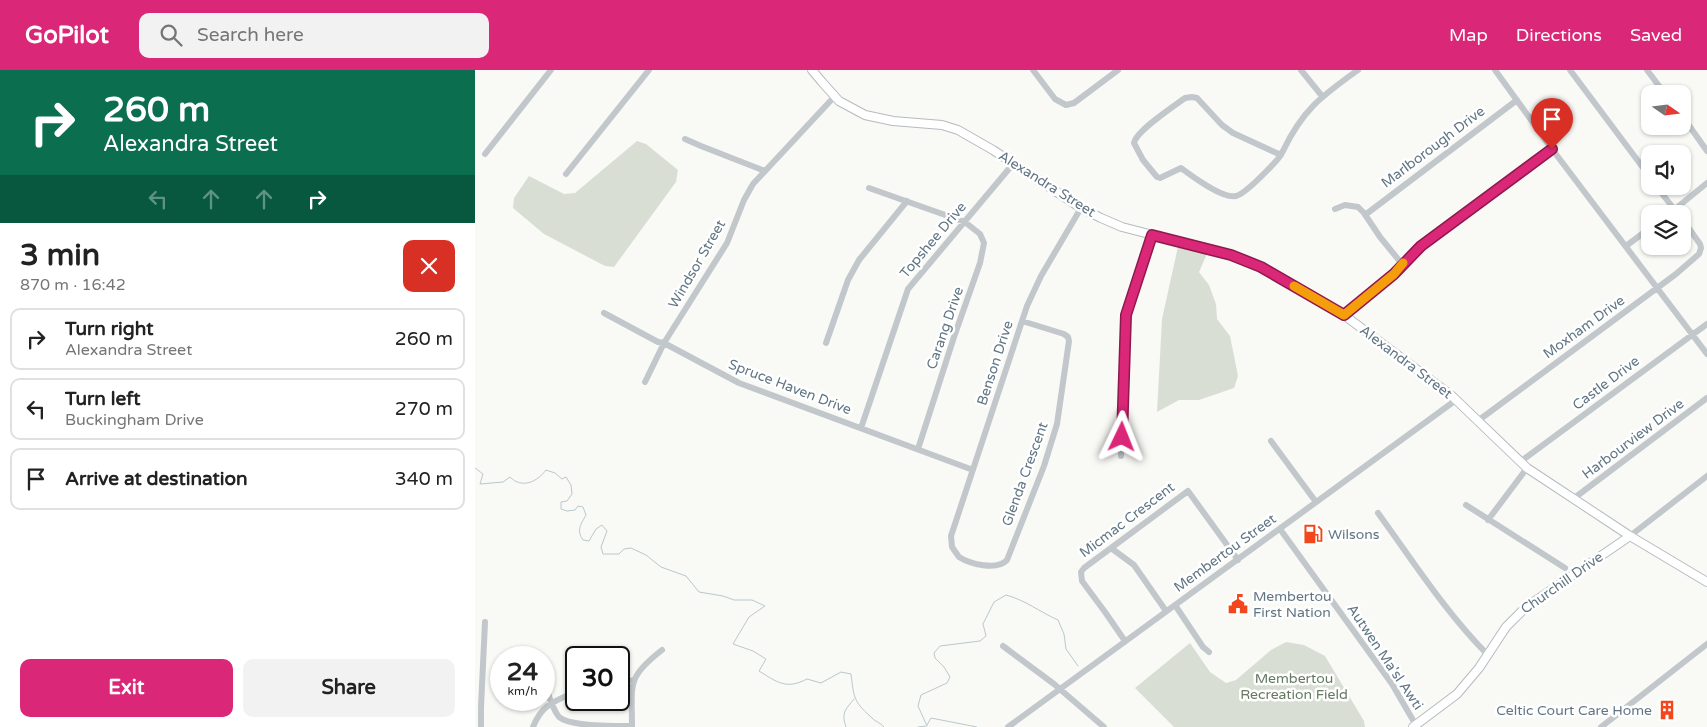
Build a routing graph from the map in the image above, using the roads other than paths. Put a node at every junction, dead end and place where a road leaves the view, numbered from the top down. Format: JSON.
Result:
{"nodes":[{"id":1,"x":551,"y":70,"type":"edge"},
{"id":2,"x":649,"y":70,"type":"edge"},
{"id":3,"x":813,"y":70,"type":"edge"},
{"id":4,"x":1033,"y":70,"type":"edge"},
{"id":5,"x":1118,"y":70,"type":"edge"},
{"id":6,"x":1301,"y":70,"type":"edge"},
{"id":7,"x":1358,"y":70,"type":"edge"},
{"id":8,"x":1496,"y":70,"type":"edge"},
{"id":9,"x":1570,"y":70,"type":"edge"},
{"id":10,"x":1651,"y":71,"type":"edge"},
{"id":11,"x":1660,"y":85,"type":"edge"},
{"id":12,"x":1322,"y":96,"type":"junction"},
{"id":13,"x":834,"y":97,"type":"junction"},
{"id":14,"x":1517,"y":100,"type":"junction"},
{"id":15,"x":1691,"y":128,"type":"edge"},
{"id":16,"x":685,"y":138,"type":"dead end"},
{"id":17,"x":1552,"y":149,"type":"junction"},
{"id":18,"x":1707,"y":151,"type":"edge"},
{"id":19,"x":485,"y":154,"type":"dead end"},
{"id":20,"x":1281,"y":155,"type":"junction"},
{"id":21,"x":1013,"y":164,"type":"junction"},
{"id":22,"x":1641,"y":165,"type":"edge"},
{"id":23,"x":765,"y":171,"type":"junction"},
{"id":24,"x":566,"y":174,"type":"dead end"},
{"id":25,"x":1707,"y":183,"type":"edge"},
{"id":26,"x":869,"y":188,"type":"dead end"},
{"id":27,"x":907,"y":201,"type":"junction"},
{"id":28,"x":1682,"y":205,"type":"edge"},
{"id":29,"x":1081,"y":208,"type":"junction"},
{"id":30,"x":1335,"y":209,"type":"dead end"},
{"id":31,"x":1365,"y":215,"type":"junction"},
{"id":32,"x":965,"y":222,"type":"junction"},
{"id":33,"x":1691,"y":231,"type":"edge"},
{"id":34,"x":1152,"y":235,"type":"junction"},
{"id":35,"x":1641,"y":235,"type":"edge"},
{"id":36,"x":1626,"y":246,"type":"junction"},
{"id":37,"x":1402,"y":264,"type":"junction"},
{"id":38,"x":1656,"y":288,"type":"junction"},
{"id":39,"x":604,"y":313,"type":"dead end"},
{"id":40,"x":1344,"y":315,"type":"junction"},
{"id":41,"x":1022,"y":321,"type":"junction"},
{"id":42,"x":1707,"y":324,"type":"edge"},
{"id":43,"x":1692,"y":334,"type":"junction"},
{"id":44,"x":664,"y":343,"type":"junction"},
{"id":45,"x":827,"y":343,"type":"dead end"},
{"id":46,"x":1707,"y":354,"type":"edge"},
{"id":47,"x":645,"y":382,"type":"dead end"},
{"id":48,"x":1707,"y":398,"type":"edge"},
{"id":49,"x":1456,"y":400,"type":"junction"},
{"id":50,"x":1479,"y":420,"type":"junction"},
{"id":51,"x":861,"y":428,"type":"junction"},
{"id":52,"x":1271,"y":441,"type":"dead end"},
{"id":53,"x":918,"y":449,"type":"junction"},
{"id":54,"x":1121,"y":456,"type":"dead end"},
{"id":55,"x":1520,"y":462,"type":"junction"},
{"id":56,"x":1527,"y":468,"type":"junction"},
{"id":57,"x":973,"y":470,"type":"junction"},
{"id":58,"x":1707,"y":476,"type":"edge"},
{"id":59,"x":1573,"y":499,"type":"junction"},
{"id":60,"x":1316,"y":502,"type":"junction"},
{"id":61,"x":1466,"y":505,"type":"dead end"},
{"id":62,"x":1378,"y":513,"type":"dead end"},
{"id":63,"x":1489,"y":520,"type":"junction"},
{"id":64,"x":1280,"y":529,"type":"junction"},
{"id":65,"x":952,"y":534,"type":"joint"},
{"id":66,"x":1630,"y":536,"type":"junction"},
{"id":67,"x":1111,"y":548,"type":"junction"},
{"id":68,"x":1238,"y":560,"type":"junction"},
{"id":69,"x":1565,"y":568,"type":"dead end"},
{"id":70,"x":1707,"y":582,"type":"edge"},
{"id":71,"x":1175,"y":605,"type":"junction"},
{"id":72,"x":1166,"y":611,"type":"junction"},
{"id":73,"x":485,"y":622,"type":"dead end"},
{"id":74,"x":1125,"y":641,"type":"junction"},
{"id":75,"x":1707,"y":644,"type":"edge"},
{"id":76,"x":1003,"y":646,"type":"dead end"},
{"id":77,"x":662,"y":650,"type":"dead end"},
{"id":78,"x":1209,"y":652,"type":"dead end"},
{"id":79,"x":1487,"y":655,"type":"junction"},
{"id":80,"x":630,"y":680,"type":"edge"},
{"id":81,"x":633,"y":681,"type":"junction"},
{"id":82,"x":1059,"y":689,"type":"junction"},
{"id":83,"x":555,"y":708,"type":"edge"},
{"id":84,"x":542,"y":711,"type":"edge"},
{"id":85,"x":1415,"y":726,"type":"edge"},
{"id":86,"x":481,"y":727,"type":"edge"},
{"id":87,"x":533,"y":727,"type":"edge"},
{"id":88,"x":631,"y":727,"type":"edge"},
{"id":89,"x":1008,"y":727,"type":"edge"},
{"id":90,"x":1104,"y":727,"type":"edge"},
{"id":91,"x":1601,"y":727,"type":"edge"}],
"edges":[{"from":1,"to":19,"type":"street"},
{"from":2,"to":24,"type":"street"},
{"from":3,"to":13,"type":"main road","name":"Alexandra Street"},
{"from":4,"to":5,"type":"street"},
{"from":6,"to":12,"type":"street"},
{"from":7,"to":12,"type":"street"},
{"from":8,"to":14,"type":"street"},
{"from":9,"to":22,"type":"street"},
{"from":10,"to":11,"type":"street"},
{"from":12,"to":20,"type":"street"},
{"from":13,"to":21,"type":"main road","name":"Alexandra Street"},
{"from":13,"to":23,"type":"street","name":"Windsor Street"},
{"from":14,"to":17,"type":"street"},
{"from":14,"to":31,"type":"street","name":"Marlborough Drive"},
{"from":15,"to":18,"type":"street"},
{"from":16,"to":23,"type":"street"},
{"from":17,"to":36,"type":"street"},
{"from":17,"to":37,"type":"street"},
{"from":20,"to":20,"type":"street"},
{"from":21,"to":29,"type":"main road","name":"Alexandra Street"},
{"from":21,"to":32,"type":"street","name":"Topshee Drive"},
{"from":23,"to":44,"type":"street","name":"Windsor Street"},
{"from":25,"to":28,"type":"street"},
{"from":26,"to":27,"type":"street"},
{"from":27,"to":32,"type":"street"},
{"from":27,"to":45,"type":"street"},
{"from":29,"to":34,"type":"main road","name":"Alexandra Street"},
{"from":29,"to":41,"type":"street","name":"Benson Drive"},
{"from":30,"to":31,"type":"street"},
{"from":31,"to":37,"type":"street"},
{"from":32,"to":51,"type":"street","name":"Topshee Drive"},
{"from":32,"to":53,"type":"street","name":"Carang Drive"},
{"from":33,"to":38,"type":"street","name":"Moxham Drive"},
{"from":34,"to":40,"type":"main road","name":"Alexandra Street"},
{"from":34,"to":54,"type":"street"},
{"from":35,"to":36,"type":"street"},
{"from":36,"to":38,"type":"street"},
{"from":37,"to":40,"type":"street"},
{"from":38,"to":43,"type":"street"},
{"from":38,"to":50,"type":"street","name":"Moxham Drive"},
{"from":39,"to":44,"type":"street","name":"Spruce Haven Drive"},
{"from":40,"to":49,"type":"main road","name":"Alexandra Street"},
{"from":41,"to":57,"type":"street","name":"Benson Drive"},
{"from":41,"to":65,"type":"street","name":"Glenda Crescent"},
{"from":42,"to":43,"type":"street","name":"Castle Drive"},
{"from":43,"to":46,"type":"street"},
{"from":43,"to":55,"type":"street","name":"Castle Drive"},
{"from":44,"to":47,"type":"street","name":"Windsor Street"},
{"from":44,"to":51,"type":"street","name":"Spruce Haven Drive"},
{"from":48,"to":59,"type":"street","name":"Harbourview Drive"},
{"from":49,"to":50,"type":"main road","name":"Alexandra Street"},
{"from":49,"to":60,"type":"street","name":"Membertou Street"},
{"from":50,"to":55,"type":"main road","name":"Alexandra Street"},
{"from":51,"to":53,"type":"street","name":"Spruce Haven Drive"},
{"from":52,"to":60,"type":"street"},
{"from":53,"to":57,"type":"street","name":"Spruce Haven Drive"},
{"from":55,"to":56,"type":"main road","name":"Alexandra Street"},
{"from":56,"to":59,"type":"main road","name":"Alexandra Street"},
{"from":56,"to":63,"type":"street"},
{"from":57,"to":65,"type":"street","name":"Benson Drive"},
{"from":58,"to":66,"type":"street","name":"Churchill Drive"},
{"from":59,"to":66,"type":"main road","name":"Alexandra Street"},
{"from":60,"to":64,"type":"street","name":"Membertou Street"},
{"from":61,"to":63,"type":"street"},
{"from":62,"to":79,"type":"street"},
{"from":63,"to":69,"type":"street"},
{"from":64,"to":68,"type":"street","name":"Membertou Street"},
{"from":64,"to":85,"type":"street","name":"Autwen Ma'sl Awti"},
{"from":66,"to":70,"type":"main road","name":"Alexandra Street"},
{"from":66,"to":79,"type":"main road","name":"Churchill Drive"},
{"from":67,"to":68,"type":"street","name":"Micmac Crescent"},
{"from":67,"to":72,"type":"street"},
{"from":67,"to":74,"type":"street","name":"Micmac Crescent"},
{"from":68,"to":71,"type":"street","name":"Membertou Street"},
{"from":71,"to":72,"type":"street","name":"Membertou Street"},
{"from":71,"to":78,"type":"street"},
{"from":72,"to":74,"type":"street","name":"Membertou Street"},
{"from":73,"to":86,"type":"street"},
{"from":74,"to":82,"type":"street","name":"Membertou Street"},
{"from":75,"to":91,"type":"street"},
{"from":76,"to":82,"type":"street"},
{"from":77,"to":81,"type":"street"},
{"from":79,"to":85,"type":"main road","name":"Churchill Drive"},
{"from":80,"to":81,"type":"street"},
{"from":81,"to":88,"type":"street"},
{"from":82,"to":89,"type":"street","name":"Membertou Street"},
{"from":82,"to":90,"type":"street"},
{"from":83,"to":88,"type":"street"},
{"from":84,"to":87,"type":"street"}]}
